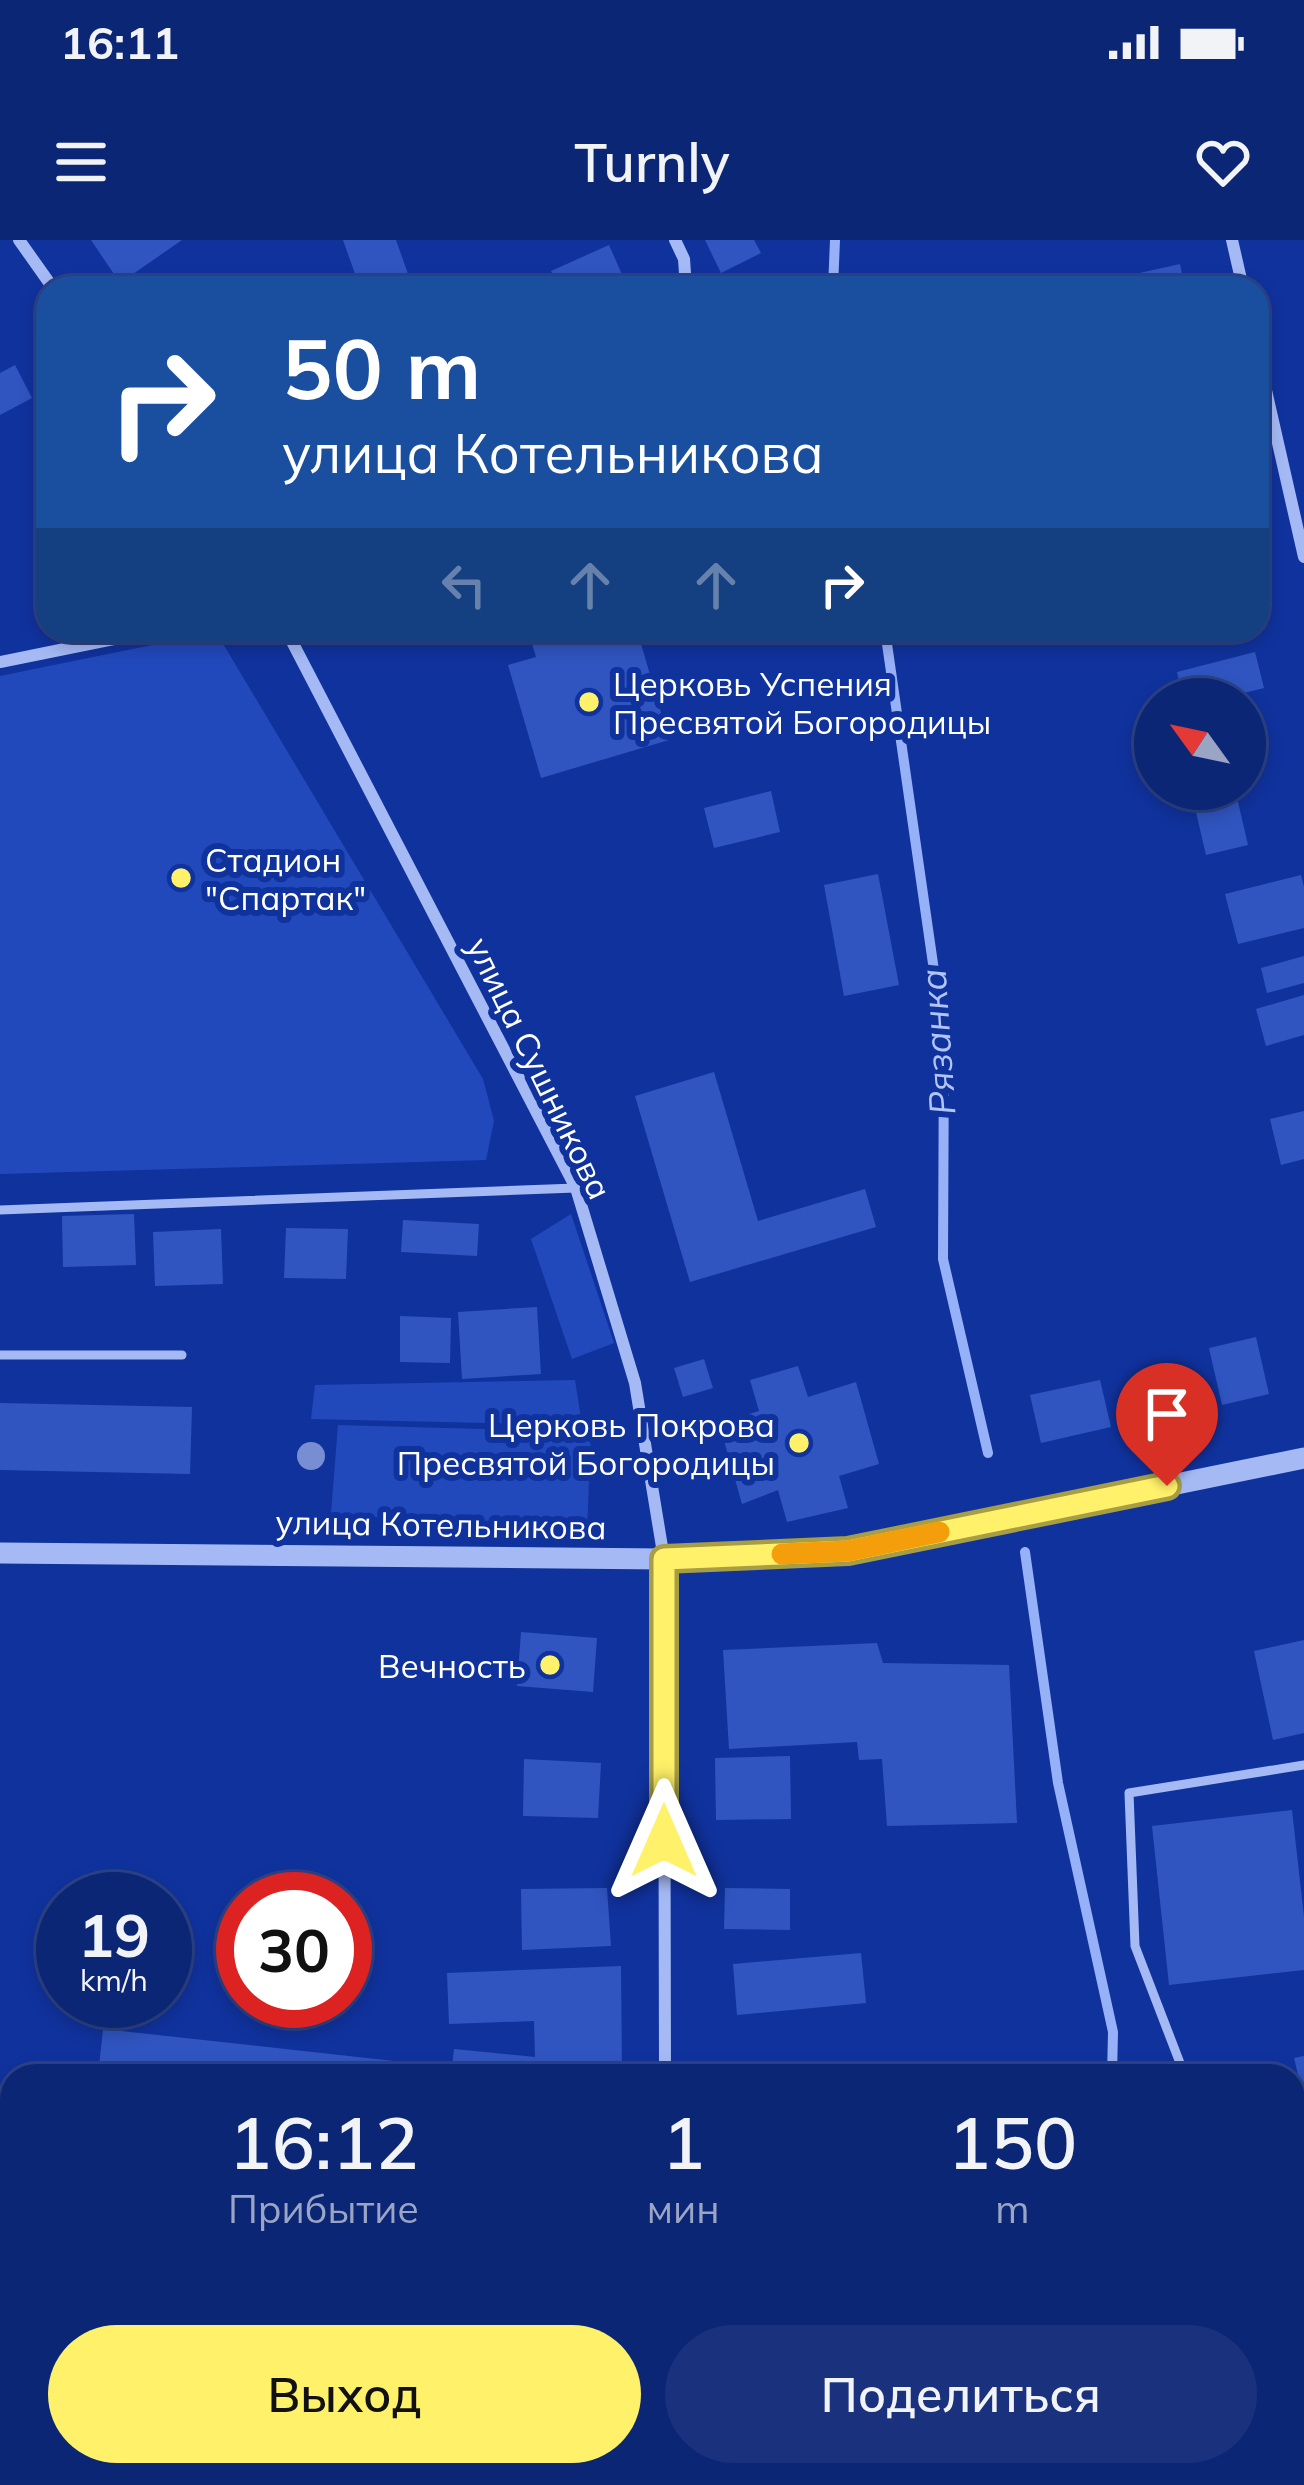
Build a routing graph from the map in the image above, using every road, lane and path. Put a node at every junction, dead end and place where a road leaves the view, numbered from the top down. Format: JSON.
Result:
{"nodes":[{"id":1,"x":19,"y":240,"type":"edge"},
{"id":2,"x":675,"y":240,"type":"edge"},
{"id":3,"x":1232,"y":240,"type":"edge"},
{"id":4,"x":44,"y":276,"type":"edge"},
{"id":5,"x":685,"y":276,"type":"edge"},
{"id":6,"x":1240,"y":276,"type":"edge"},
{"id":7,"x":1269,"y":404,"type":"edge"},
{"id":8,"x":1304,"y":557,"type":"edge"},
{"id":9,"x":99,"y":642,"type":"edge"},
{"id":10,"x":292,"y":642,"type":"edge"},
{"id":11,"x":0,"y":662,"type":"edge"},
{"id":12,"x":576,"y":1188,"type":"junction"},
{"id":13,"x":0,"y":1210,"type":"edge"},
{"id":14,"x":0,"y":1355,"type":"edge"},
{"id":15,"x":182,"y":1355,"type":"dead end"},
{"id":16,"x":1304,"y":1458,"type":"edge"},
{"id":17,"x":0,"y":1552,"type":"edge"},
{"id":18,"x":664,"y":1559,"type":"junction"},
{"id":19,"x":1304,"y":1765,"type":"edge"},
{"id":20,"x":665,"y":2064,"type":"edge"},
{"id":21,"x":1180,"y":2064,"type":"edge"}],
"edges":[{"from":1,"to":4,"type":"street"},
{"from":2,"to":5,"type":"street"},
{"from":3,"to":6,"type":"street"},
{"from":7,"to":8,"type":"street"},
{"from":9,"to":11,"type":"street"},
{"from":10,"to":12,"type":"street","name":"улица Сушникова"},
{"from":12,"to":13,"type":"lane"},
{"from":12,"to":18,"type":"street","name":"улица Сушникова"},
{"from":14,"to":15,"type":"lane"},
{"from":16,"to":18,"type":"street","name":"улица Котельникова"},
{"from":17,"to":18,"type":"street","name":"улица Котельникова"},
{"from":18,"to":20,"type":"street","name":"улица Сушникова"},
{"from":19,"to":21,"type":"lane"}]}
